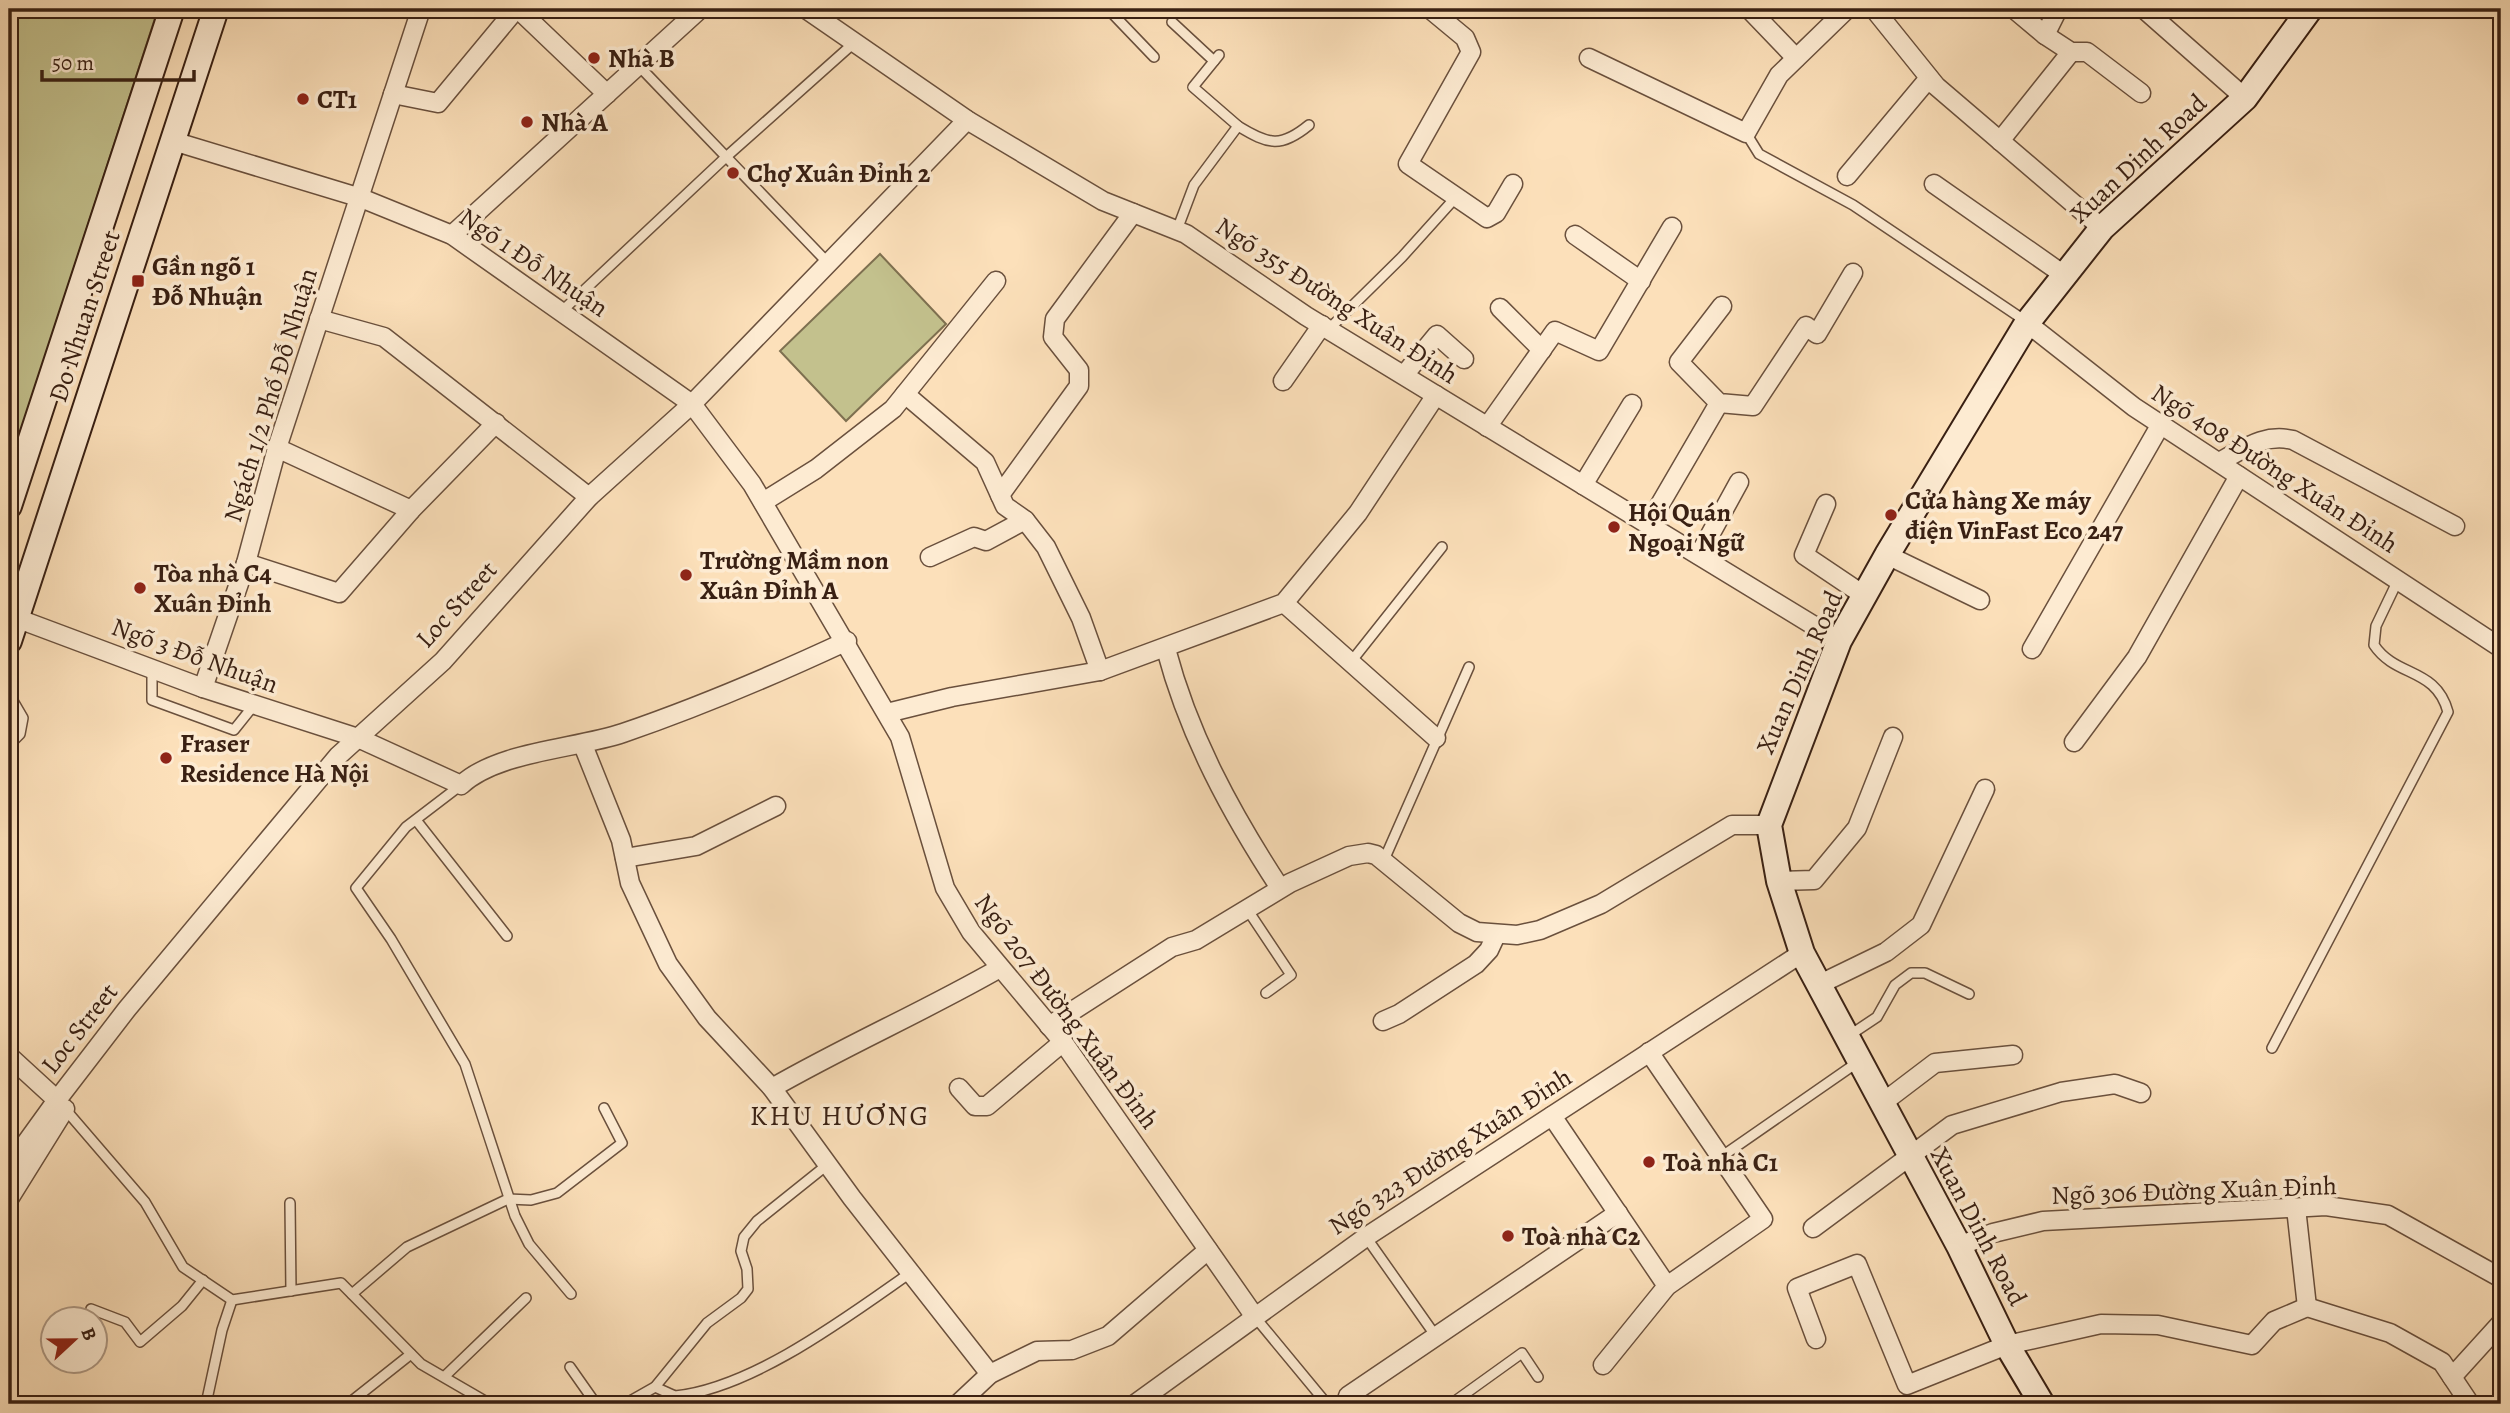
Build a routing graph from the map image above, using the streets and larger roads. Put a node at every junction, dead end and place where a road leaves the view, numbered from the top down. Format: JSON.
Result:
{"nodes":[{"id":1,"x":172,"y":9,"type":"edge"},
{"id":2,"x":216,"y":9,"type":"edge"},
{"id":3,"x":421,"y":9,"type":"edge"},
{"id":4,"x":517,"y":9,"type":"edge"},
{"id":5,"x":700,"y":9,"type":"edge"},
{"id":6,"x":806,"y":9,"type":"edge"},
{"id":7,"x":1430,"y":9,"type":"edge"},
{"id":8,"x":1749,"y":9,"type":"edge"},
{"id":9,"x":1847,"y":9,"type":"edge"},
{"id":10,"x":1874,"y":9,"type":"edge"},
{"id":11,"x":2014,"y":9,"type":"edge"},
{"id":12,"x":2058,"y":9,"type":"edge"},
{"id":13,"x":2144,"y":9,"type":"edge"},
{"id":14,"x":2310,"y":9,"type":"edge"},
{"id":15,"x":2045,"y":35,"type":"junction"},
{"id":16,"x":2071,"y":52,"type":"junction"},
{"id":17,"x":1589,"y":58,"type":"dead end"},
{"id":18,"x":1796,"y":58,"type":"junction"},
{"id":19,"x":1930,"y":78,"type":"junction"},
{"id":20,"x":2141,"y":93,"type":"dead end"},
{"id":21,"x":393,"y":94,"type":"junction"},
{"id":22,"x":607,"y":94,"type":"junction"},
{"id":23,"x":2245,"y":98,"type":"junction"},
{"id":24,"x":967,"y":120,"type":"junction"},
{"id":25,"x":173,"y":141,"type":"junction"},
{"id":26,"x":2000,"y":141,"type":"junction"},
{"id":27,"x":1847,"y":176,"type":"dead end"},
{"id":28,"x":1513,"y":184,"type":"dead end"},
{"id":29,"x":1934,"y":184,"type":"dead end"},
{"id":30,"x":361,"y":198,"type":"junction"},
{"id":31,"x":1133,"y":213,"type":"junction"},
{"id":32,"x":1672,"y":227,"type":"dead end"},
{"id":33,"x":2102,"y":228,"type":"junction"},
{"id":34,"x":452,"y":235,"type":"junction"},
{"id":35,"x":1575,"y":235,"type":"dead end"},
{"id":36,"x":1853,"y":273,"type":"dead end"},
{"id":37,"x":2064,"y":275,"type":"junction"},
{"id":38,"x":996,"y":281,"type":"dead end"},
{"id":39,"x":1640,"y":281,"type":"junction"},
{"id":40,"x":1722,"y":306,"type":"dead end"},
{"id":41,"x":1500,"y":308,"type":"dead end"},
{"id":42,"x":319,"y":319,"type":"junction"},
{"id":43,"x":2027,"y":323,"type":"junction"},
{"id":44,"x":1325,"y":327,"type":"junction"},
{"id":45,"x":1542,"y":350,"type":"junction"},
{"id":46,"x":1464,"y":359,"type":"dead end"},
{"id":47,"x":1404,"y":375,"type":"junction"},
{"id":48,"x":1283,"y":382,"type":"dead end"},
{"id":49,"x":905,"y":394,"type":"junction"},
{"id":50,"x":1436,"y":395,"type":"junction"},
{"id":51,"x":1720,"y":403,"type":"junction"},
{"id":52,"x":692,"y":404,"type":"junction"},
{"id":53,"x":1632,"y":404,"type":"dead end"},
{"id":54,"x":496,"y":423,"type":"junction"},
{"id":55,"x":2161,"y":424,"type":"junction"},
{"id":56,"x":1488,"y":427,"type":"junction"},
{"id":57,"x":277,"y":448,"type":"junction"},
{"id":58,"x":2219,"y":462,"type":"junction"},
{"id":59,"x":2239,"y":476,"type":"junction"},
{"id":60,"x":1738,"y":482,"type":"dead end"},
{"id":61,"x":1583,"y":485,"type":"junction"},
{"id":62,"x":1000,"y":495,"type":"junction"},
{"id":63,"x":589,"y":497,"type":"junction"},
{"id":64,"x":763,"y":502,"type":"junction"},
{"id":65,"x":1826,"y":504,"type":"dead end"},
{"id":66,"x":9,"y":506,"type":"edge"},
{"id":67,"x":411,"y":510,"type":"junction"},
{"id":68,"x":1024,"y":520,"type":"junction"},
{"id":69,"x":1648,"y":524,"type":"junction"},
{"id":70,"x":2455,"y":526,"type":"dead end"},
{"id":71,"x":1699,"y":555,"type":"junction"},
{"id":72,"x":1887,"y":555,"type":"junction"},
{"id":73,"x":930,"y":557,"type":"dead end"},
{"id":74,"x":246,"y":563,"type":"junction"},
{"id":75,"x":1865,"y":596,"type":"junction"},
{"id":76,"x":1980,"y":600,"type":"dead end"},
{"id":77,"x":1284,"y":603,"type":"junction"},
{"id":78,"x":13,"y":630,"type":"edge"},
{"id":79,"x":847,"y":641,"type":"junction"},
{"id":80,"x":1839,"y":641,"type":"junction"},
{"id":81,"x":2501,"y":648,"type":"edge"},
{"id":82,"x":1166,"y":649,"type":"junction"},
{"id":83,"x":2032,"y":649,"type":"dead end"},
{"id":84,"x":1100,"y":671,"type":"junction"},
{"id":85,"x":202,"y":688,"type":"junction"},
{"id":86,"x":887,"y":712,"type":"junction"},
{"id":87,"x":1893,"y":737,"type":"dead end"},
{"id":88,"x":358,"y":738,"type":"junction"},
{"id":89,"x":1436,"y":738,"type":"road end"},
{"id":90,"x":2074,"y":742,"type":"dead end"},
{"id":91,"x":583,"y":745,"type":"junction"},
{"id":92,"x":1985,"y":789,"type":"dead end"},
{"id":93,"x":776,"y":806,"type":"dead end"},
{"id":94,"x":1769,"y":825,"type":"junction"},
{"id":95,"x":625,"y":858,"type":"junction"},
{"id":96,"x":1779,"y":881,"type":"junction"},
{"id":97,"x":1280,"y":888,"type":"junction"},
{"id":98,"x":1496,"y":935,"type":"junction"},
{"id":99,"x":1802,"y":953,"type":"junction"},
{"id":100,"x":1000,"y":968,"type":"junction"},
{"id":101,"x":1818,"y":985,"type":"junction"},
{"id":102,"x":1383,"y":1021,"type":"dead end"},
{"id":103,"x":1049,"y":1026,"type":"junction"},
{"id":104,"x":1063,"y":1042,"type":"junction"},
{"id":105,"x":1649,"y":1052,"type":"junction"},
{"id":106,"x":2013,"y":1055,"type":"dead end"},
{"id":107,"x":9,"y":1056,"type":"edge"},
{"id":108,"x":772,"y":1088,"type":"junction"},
{"id":109,"x":959,"y":1088,"type":"dead end"},
{"id":110,"x":2141,"y":1093,"type":"dead end"},
{"id":111,"x":61,"y":1104,"type":"junction"},
{"id":112,"x":1881,"y":1104,"type":"junction"},
{"id":113,"x":1552,"y":1116,"type":"junction"},
{"id":114,"x":1909,"y":1156,"type":"junction"},
{"id":115,"x":9,"y":1199,"type":"edge"},
{"id":116,"x":2296,"y":1208,"type":"junction"},
{"id":117,"x":1618,"y":1213,"type":"junction"},
{"id":118,"x":1813,"y":1228,"type":"dead end"},
{"id":119,"x":1959,"y":1246,"type":"junction"},
{"id":120,"x":1208,"y":1250,"type":"junction"},
{"id":121,"x":2501,"y":1278,"type":"edge"},
{"id":122,"x":1667,"y":1286,"type":"junction"},
{"id":123,"x":2307,"y":1307,"type":"junction"},
{"id":124,"x":1255,"y":1317,"type":"junction"},
{"id":125,"x":2501,"y":1323,"type":"edge"},
{"id":126,"x":1816,"y":1339,"type":"dead end"},
{"id":127,"x":2007,"y":1345,"type":"junction"},
{"id":128,"x":1603,"y":1365,"type":"dead end"},
{"id":129,"x":990,"y":1374,"type":"junction"},
{"id":130,"x":2452,"y":1377,"type":"junction"},
{"id":131,"x":1348,"y":1396,"type":"dead end"},
{"id":132,"x":958,"y":1404,"type":"edge"},
{"id":133,"x":1135,"y":1404,"type":"edge"},
{"id":134,"x":2042,"y":1404,"type":"edge"},
{"id":135,"x":2470,"y":1404,"type":"edge"}],
"edges":[{"from":1,"to":66,"type":"street","name":"Do Nhuan Street"},
{"from":2,"to":25,"type":"street","name":"Do Nhuan Street"},
{"from":3,"to":21,"type":"street","name":"Ngách 1/2 Phố Đỗ Nhuận"},
{"from":4,"to":21,"type":"street"},
{"from":4,"to":22,"type":"street"},
{"from":5,"to":22,"type":"street"},
{"from":6,"to":24,"type":"street","name":"Ngõ 355 Đường Xuân Đỉnh"},
{"from":7,"to":28,"type":"street"},
{"from":8,"to":18,"type":"street"},
{"from":9,"to":18,"type":"street"},
{"from":10,"to":19,"type":"street"},
{"from":11,"to":15,"type":"street"},
{"from":12,"to":15,"type":"street"},
{"from":13,"to":23,"type":"street"},
{"from":14,"to":23,"type":"street","name":"Xuan Dinh Road"},
{"from":15,"to":16,"type":"street"},
{"from":16,"to":20,"type":"street"},
{"from":16,"to":26,"type":"street"},
{"from":17,"to":18,"type":"street"},
{"from":19,"to":26,"type":"street"},
{"from":19,"to":27,"type":"street"},
{"from":21,"to":30,"type":"street","name":"Ngách 1/2 Phố Đỗ Nhuận"},
{"from":22,"to":34,"type":"street"},
{"from":23,"to":33,"type":"street","name":"Xuan Dinh Road"},
{"from":24,"to":31,"type":"street","name":"Ngõ 355 Đường Xuân Đỉnh"},
{"from":24,"to":52,"type":"street","name":"Loc Street"},
{"from":25,"to":30,"type":"street","name":"Ngõ 1 Đỗ Nhuận"},
{"from":25,"to":78,"type":"street","name":"Do Nhuan Street"},
{"from":26,"to":33,"type":"street"},
{"from":29,"to":37,"type":"street"},
{"from":30,"to":34,"type":"street","name":"Ngõ 1 Đỗ Nhuận"},
{"from":30,"to":42,"type":"street","name":"Ngách 1/2 Phố Đỗ Nhuận"},
{"from":31,"to":44,"type":"street","name":"Ngõ 355 Đường Xuân Đỉnh"},
{"from":31,"to":62,"type":"street"},
{"from":32,"to":39,"type":"street"},
{"from":33,"to":37,"type":"street","name":"Xuan Dinh Road"},
{"from":34,"to":52,"type":"street","name":"Ngõ 1 Đỗ Nhuận"},
{"from":35,"to":39,"type":"street"},
{"from":36,"to":51,"type":"street"},
{"from":37,"to":43,"type":"street","name":"Xuan Dinh Road"},
{"from":38,"to":49,"type":"street"},
{"from":39,"to":45,"type":"street"},
{"from":40,"to":51,"type":"street"},
{"from":41,"to":45,"type":"street"},
{"from":42,"to":54,"type":"street"},
{"from":42,"to":57,"type":"street","name":"Ngách 1/2 Phố Đỗ Nhuận"},
{"from":43,"to":55,"type":"street","name":"Ngõ 408 Đường Xuân Đỉnh"},
{"from":43,"to":72,"type":"street","name":"Xuan Dinh Road"},
{"from":44,"to":47,"type":"street","name":"Ngõ 355 Đường Xuân Đỉnh"},
{"from":44,"to":48,"type":"street"},
{"from":45,"to":56,"type":"street"},
{"from":46,"to":47,"type":"street"},
{"from":47,"to":50,"type":"street","name":"Ngõ 355 Đường Xuân Đỉnh"},
{"from":49,"to":62,"type":"street"},
{"from":49,"to":64,"type":"street"},
{"from":50,"to":56,"type":"street","name":"Ngõ 355 Đường Xuân Đỉnh"},
{"from":50,"to":77,"type":"street"},
{"from":51,"to":69,"type":"street"},
{"from":52,"to":63,"type":"street","name":"Loc Street"},
{"from":52,"to":64,"type":"street","name":"Ngõ 207 Đường Xuân Đỉnh"},
{"from":53,"to":61,"type":"street"},
{"from":54,"to":63,"type":"street"},
{"from":54,"to":67,"type":"street"},
{"from":55,"to":58,"type":"street","name":"Ngõ 408 Đường Xuân Đỉnh"},
{"from":55,"to":83,"type":"street"},
{"from":56,"to":61,"type":"street","name":"Ngõ 355 Đường Xuân Đỉnh"},
{"from":57,"to":67,"type":"street"},
{"from":57,"to":74,"type":"street","name":"Ngách 1/2 Phố Đỗ Nhuận"},
{"from":58,"to":59,"type":"street","name":"Ngõ 408 Đường Xuân Đỉnh"},
{"from":58,"to":70,"type":"street"},
{"from":59,"to":81,"type":"street","name":"Ngõ 408 Đường Xuân Đỉnh"},
{"from":59,"to":90,"type":"street"},
{"from":60,"to":71,"type":"street"},
{"from":61,"to":69,"type":"street","name":"Ngõ 355 Đường Xuân Đỉnh"},
{"from":62,"to":68,"type":"street"},
{"from":63,"to":88,"type":"street","name":"Loc Street"},
{"from":64,"to":79,"type":"street","name":"Ngõ 207 Đường Xuân Đỉnh"},
{"from":65,"to":75,"type":"street"},
{"from":67,"to":74,"type":"street"},
{"from":68,"to":73,"type":"street"},
{"from":68,"to":84,"type":"street"},
{"from":69,"to":71,"type":"street","name":"Ngõ 355 Đường Xuân Đỉnh"},
{"from":71,"to":80,"type":"street","name":"Ngõ 355 Đường Xuân Đỉnh"},
{"from":72,"to":75,"type":"street","name":"Xuan Dinh Road"},
{"from":72,"to":76,"type":"street"},
{"from":74,"to":85,"type":"street","name":"Ngách 1/2 Phố Đỗ Nhuận"},
{"from":75,"to":80,"type":"street","name":"Xuan Dinh Road"},
{"from":77,"to":82,"type":"street"},
{"from":77,"to":89,"type":"street"},
{"from":78,"to":85,"type":"street","name":"Ngõ 3 Đỗ Nhuận"},
{"from":79,"to":86,"type":"street","name":"Ngõ 207 Đường Xuân Đỉnh"},
{"from":79,"to":91,"type":"street"},
{"from":80,"to":94,"type":"street","name":"Xuan Dinh Road"},
{"from":82,"to":84,"type":"street"},
{"from":82,"to":97,"type":"street"},
{"from":84,"to":86,"type":"street"},
{"from":85,"to":88,"type":"street","name":"Ngõ 3 Đỗ Nhuận"},
{"from":86,"to":100,"type":"street","name":"Ngõ 207 Đường Xuân Đỉnh"},
{"from":87,"to":96,"type":"street"},
{"from":88,"to":91,"type":"street","name":"Ngõ 3 Đỗ Nhuận"},
{"from":88,"to":111,"type":"street","name":"Loc Street"},
{"from":91,"to":95,"type":"street"},
{"from":92,"to":101,"type":"street"},
{"from":93,"to":95,"type":"street"},
{"from":94,"to":96,"type":"street","name":"Xuan Dinh Road"},
{"from":94,"to":98,"type":"street"},
{"from":95,"to":108,"type":"street"},
{"from":96,"to":99,"type":"street","name":"Xuan Dinh Road"},
{"from":97,"to":98,"type":"street"},
{"from":97,"to":103,"type":"street"},
{"from":98,"to":102,"type":"street"},
{"from":99,"to":101,"type":"street","name":"Xuan Dinh Road"},
{"from":99,"to":105,"type":"street","name":"Ngõ 323 Đường Xuân Đỉnh"},
{"from":100,"to":103,"type":"street","name":"Ngõ 207 Đường Xuân Đỉnh"},
{"from":100,"to":108,"type":"street"},
{"from":101,"to":112,"type":"street","name":"Xuan Dinh Road"},
{"from":103,"to":104,"type":"street","name":"Ngõ 207 Đường Xuân Đỉnh"},
{"from":104,"to":109,"type":"street"},
{"from":104,"to":120,"type":"street","name":"Ngõ 207 Đường Xuân Đỉnh"},
{"from":105,"to":113,"type":"street","name":"Ngõ 323 Đường Xuân Đỉnh"},
{"from":105,"to":122,"type":"street"},
{"from":106,"to":112,"type":"street"},
{"from":107,"to":111,"type":"street","name":"Loc Street"},
{"from":108,"to":129,"type":"street"},
{"from":110,"to":114,"type":"street"},
{"from":111,"to":115,"type":"street"},
{"from":112,"to":114,"type":"street","name":"Xuan Dinh Road"},
{"from":113,"to":117,"type":"street"},
{"from":113,"to":124,"type":"street","name":"Ngõ 323 Đường Xuân Đỉnh"},
{"from":114,"to":118,"type":"street"},
{"from":114,"to":119,"type":"street","name":"Xuan Dinh Road"},
{"from":116,"to":119,"type":"street","name":"Ngõ 306 Đường Xuân Đỉnh"},
{"from":116,"to":121,"type":"street","name":"Ngõ 306 Đường Xuân Đỉnh"},
{"from":116,"to":123,"type":"street"},
{"from":117,"to":122,"type":"street"},
{"from":117,"to":131,"type":"street"},
{"from":119,"to":127,"type":"street","name":"Xuan Dinh Road"},
{"from":120,"to":124,"type":"street","name":"Ngõ 207 Đường Xuân Đỉnh"},
{"from":120,"to":129,"type":"street"},
{"from":122,"to":128,"type":"street"},
{"from":123,"to":127,"type":"street"},
{"from":123,"to":130,"type":"street"},
{"from":124,"to":133,"type":"street","name":"Ngõ 323 Đường Xuân Đỉnh"},
{"from":125,"to":130,"type":"street"},
{"from":126,"to":127,"type":"street"},
{"from":127,"to":134,"type":"street","name":"Xuan Dinh Road"},
{"from":129,"to":132,"type":"street"},
{"from":130,"to":135,"type":"street"}]}
